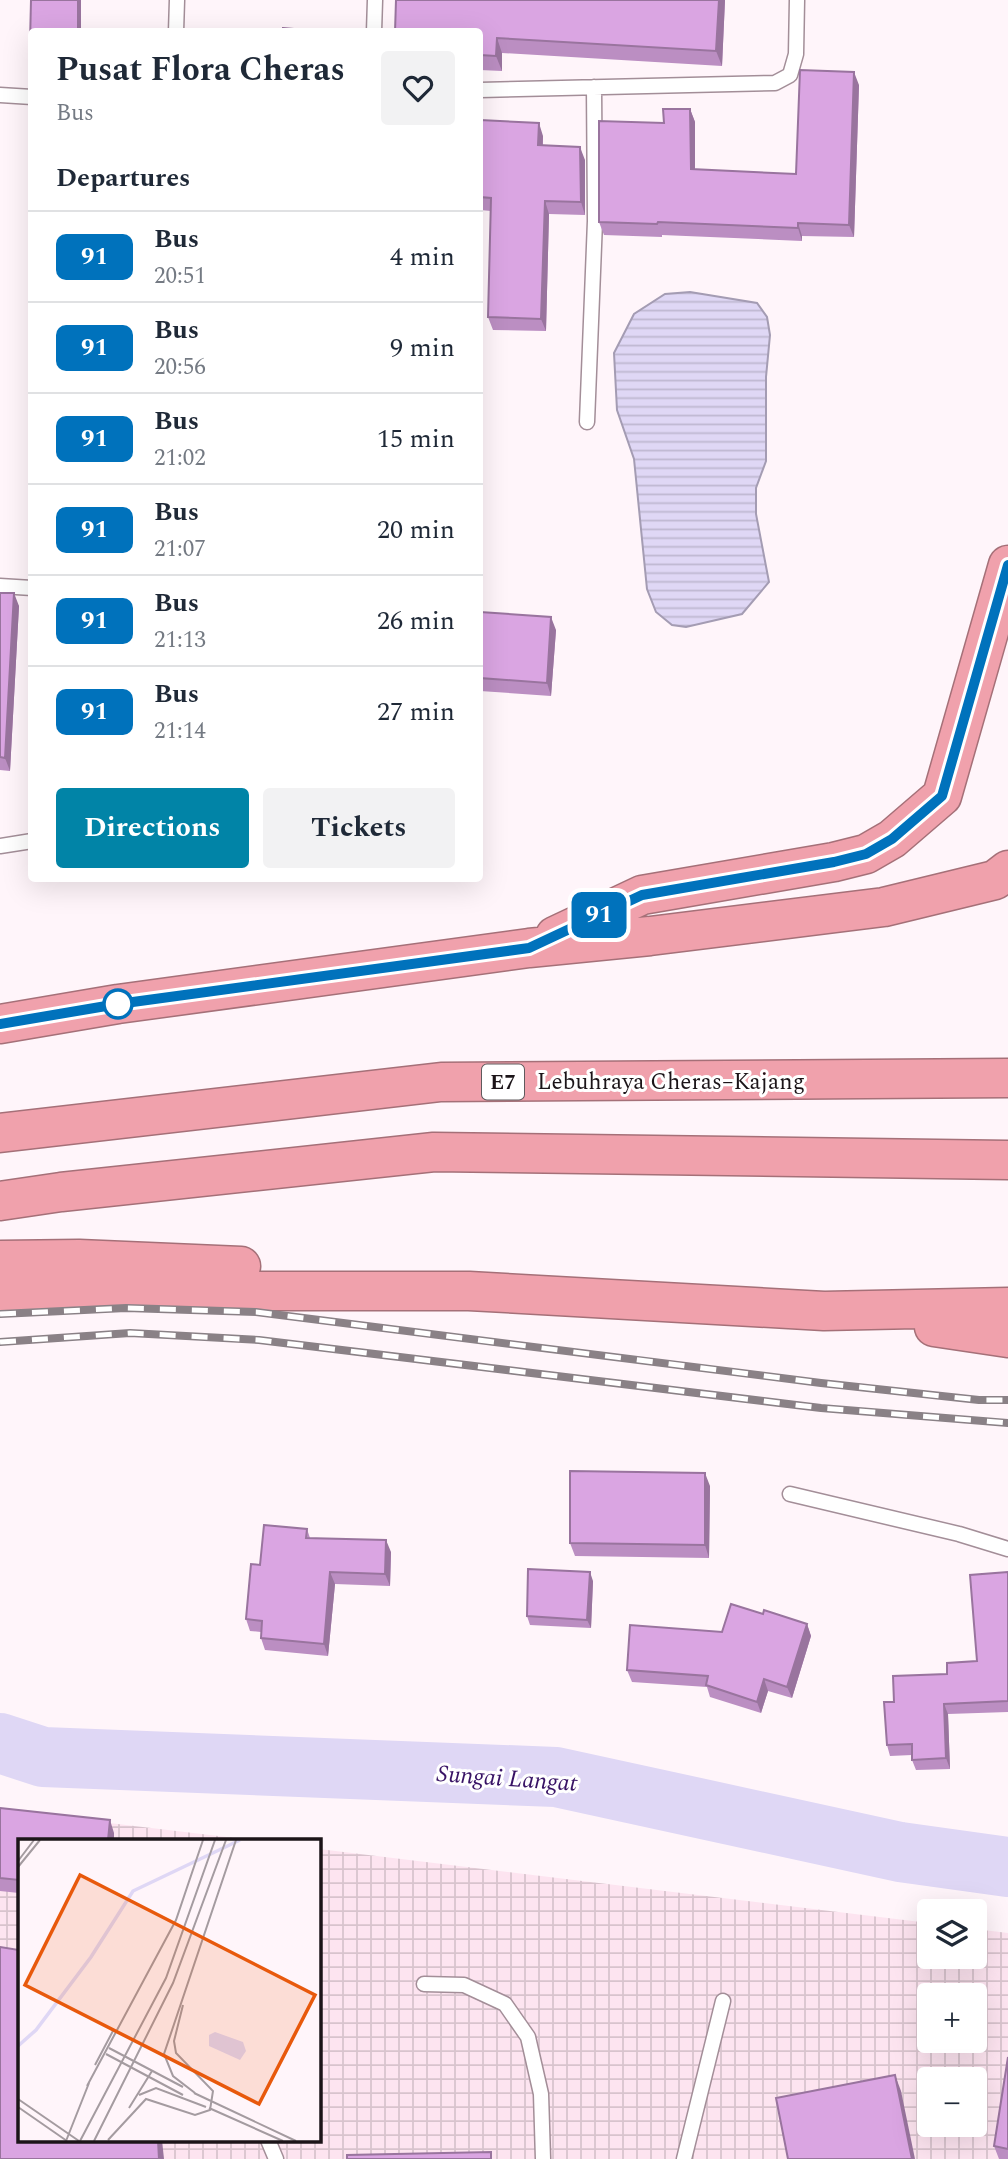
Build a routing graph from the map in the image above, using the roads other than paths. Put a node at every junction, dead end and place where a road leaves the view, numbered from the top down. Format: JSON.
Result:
{"nodes":[{"id":1,"x":177,"y":0,"type":"edge"},
{"id":2,"x":376,"y":0,"type":"edge"},
{"id":3,"x":797,"y":0,"type":"edge"},
{"id":4,"x":177,"y":28,"type":"edge"},
{"id":5,"x":374,"y":28,"type":"edge"},
{"id":6,"x":594,"y":87,"type":"junction"},
{"id":7,"x":483,"y":90,"type":"edge"},
{"id":8,"x":0,"y":95,"type":"edge"},
{"id":9,"x":28,"y":97,"type":"edge"},
{"id":10,"x":587,"y":422,"type":"dead end"},
{"id":11,"x":1008,"y":565,"type":"edge"},
{"id":12,"x":0,"y":586,"type":"edge"},
{"id":13,"x":28,"y":588,"type":"edge"},
{"id":14,"x":28,"y":842,"type":"edge"},
{"id":15,"x":0,"y":846,"type":"edge"},
{"id":16,"x":1008,"y":870,"type":"edge"},
{"id":17,"x":529,"y":948,"type":"junction"},
{"id":18,"x":0,"y":1024,"type":"edge"},
{"id":19,"x":1008,"y":1078,"type":"edge"},
{"id":20,"x":0,"y":1133,"type":"edge"},
{"id":21,"x":1008,"y":1160,"type":"edge"},
{"id":22,"x":0,"y":1201,"type":"edge"},
{"id":23,"x":0,"y":1260,"type":"edge"},
{"id":24,"x":0,"y":1291,"type":"edge"},
{"id":25,"x":469,"y":1291,"type":"junction"},
{"id":26,"x":1008,"y":1307,"type":"edge"},
{"id":27,"x":824,"y":1311,"type":"junction"},
{"id":28,"x":1008,"y":1338,"type":"edge"},
{"id":29,"x":790,"y":1494,"type":"dead end"},
{"id":30,"x":1008,"y":1549,"type":"edge"},
{"id":31,"x":424,"y":1984,"type":"dead end"},
{"id":32,"x":723,"y":2001,"type":"dead end"},
{"id":33,"x":269,"y":2142,"type":"edge"},
{"id":34,"x":275,"y":2159,"type":"edge"},
{"id":35,"x":543,"y":2159,"type":"edge"},
{"id":36,"x":684,"y":2159,"type":"edge"}],
"edges":[{"from":1,"to":4,"type":"lane"},
{"from":2,"to":5,"type":"lane"},
{"from":3,"to":6,"type":"lane"},
{"from":6,"to":7,"type":"lane"},
{"from":6,"to":10,"type":"lane"},
{"from":8,"to":9,"type":"lane"},
{"from":11,"to":17,"type":"highway"},
{"from":12,"to":13,"type":"lane"},
{"from":14,"to":15,"type":"lane"},
{"from":16,"to":17,"type":"highway"},
{"from":17,"to":18,"type":"highway"},
{"from":19,"to":20,"type":"highway","name":"Lebuhraya Cheras–Kajang","number":"E7"},
{"from":21,"to":22,"type":"highway"},
{"from":23,"to":25,"type":"highway"},
{"from":24,"to":25,"type":"highway"},
{"from":25,"to":27,"type":"highway"},
{"from":26,"to":27,"type":"highway"},
{"from":27,"to":28,"type":"highway"},
{"from":29,"to":30,"type":"lane"},
{"from":31,"to":35,"type":"lane"},
{"from":32,"to":36,"type":"lane"},
{"from":33,"to":34,"type":"lane"}]}
